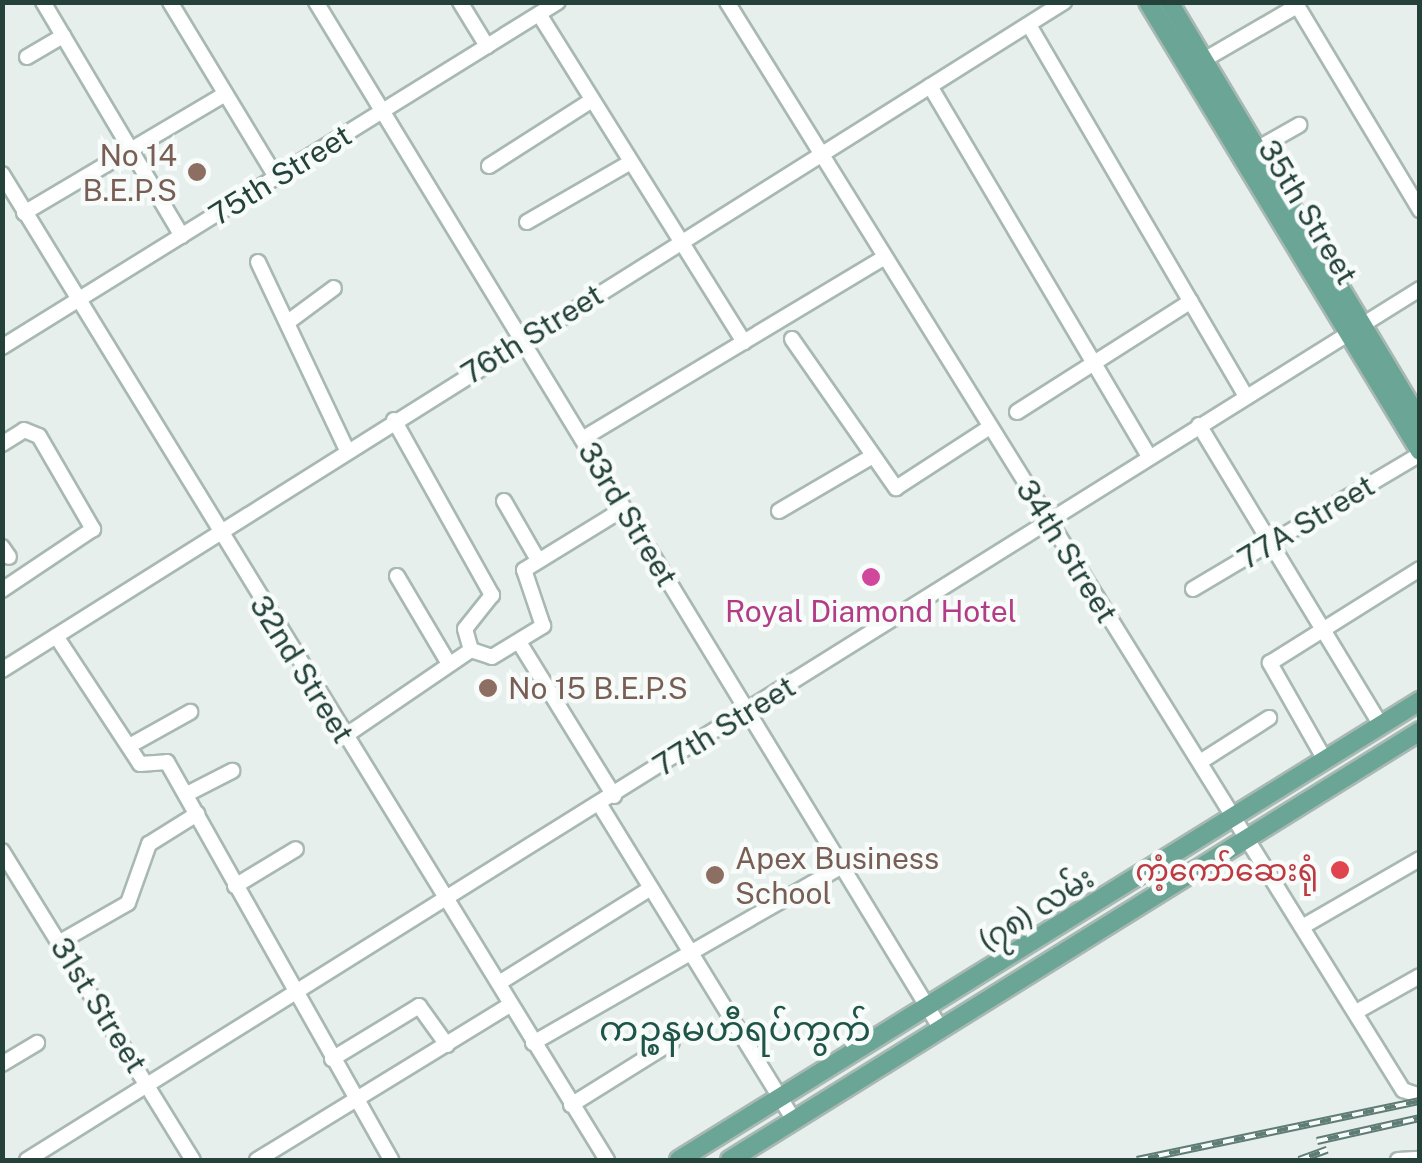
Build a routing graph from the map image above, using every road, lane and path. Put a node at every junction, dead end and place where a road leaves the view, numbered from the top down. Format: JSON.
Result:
{"nodes":[{"id":1,"x":42,"y":2,"type":"edge"},
{"id":2,"x":170,"y":2,"type":"edge"},
{"id":3,"x":316,"y":2,"type":"edge"},
{"id":4,"x":460,"y":2,"type":"edge"},
{"id":5,"x":558,"y":2,"type":"edge"},
{"id":6,"x":727,"y":2,"type":"edge"},
{"id":7,"x":1064,"y":2,"type":"edge"},
{"id":8,"x":1148,"y":2,"type":"edge"},
{"id":9,"x":1169,"y":2,"type":"edge"},
{"id":10,"x":1296,"y":4,"type":"edge"},
{"id":11,"x":539,"y":14,"type":"junction"},
{"id":12,"x":1029,"y":25,"type":"junction"},
{"id":13,"x":62,"y":36,"type":"junction"},
{"id":14,"x":487,"y":46,"type":"junction"},
{"id":15,"x":27,"y":56,"type":"dead end"},
{"id":16,"x":1202,"y":61,"type":"junction"},
{"id":17,"x":930,"y":86,"type":"junction"},
{"id":18,"x":225,"y":94,"type":"junction"},
{"id":19,"x":589,"y":102,"type":"junction"},
{"id":20,"x":382,"y":111,"type":"junction"},
{"id":21,"x":1299,"y":125,"type":"dead end"},
{"id":22,"x":130,"y":149,"type":"junction"},
{"id":23,"x":1255,"y":150,"type":"junction"},
{"id":24,"x":818,"y":156,"type":"junction"},
{"id":25,"x":628,"y":163,"type":"junction"},
{"id":26,"x":489,"y":166,"type":"dead end"},
{"id":27,"x":2,"y":174,"type":"edge"},
{"id":28,"x":276,"y":177,"type":"junction"},
{"id":29,"x":1420,"y":210,"type":"edge"},
{"id":30,"x":24,"y":212,"type":"junction"},
{"id":31,"x":528,"y":222,"type":"dead end"},
{"id":32,"x":182,"y":236,"type":"junction"},
{"id":33,"x":680,"y":242,"type":"junction"},
{"id":34,"x":885,"y":257,"type":"junction"},
{"id":35,"x":258,"y":262,"type":"dead end"},
{"id":36,"x":334,"y":288,"type":"dead end"},
{"id":37,"x":1420,"y":289,"type":"edge"},
{"id":38,"x":77,"y":299,"type":"junction"},
{"id":39,"x":1191,"y":302,"type":"junction"},
{"id":40,"x":288,"y":322,"type":"junction"},
{"id":41,"x":1356,"y":329,"type":"junction"},
{"id":42,"x":792,"y":339,"type":"dead end"},
{"id":43,"x":519,"y":342,"type":"junction"},
{"id":44,"x":744,"y":342,"type":"junction"},
{"id":45,"x":2,"y":347,"type":"edge"},
{"id":46,"x":1094,"y":364,"type":"junction"},
{"id":47,"x":1246,"y":396,"type":"junction"},
{"id":48,"x":1017,"y":412,"type":"dead end"},
{"id":49,"x":394,"y":420,"type":"junction"},
{"id":50,"x":1420,"y":422,"type":"edge"},
{"id":51,"x":1199,"y":425,"type":"junction"},
{"id":52,"x":990,"y":427,"type":"junction"},
{"id":53,"x":582,"y":439,"type":"junction"},
{"id":54,"x":2,"y":444,"type":"edge"},
{"id":55,"x":347,"y":450,"type":"junction"},
{"id":56,"x":1420,"y":453,"type":"edge"},
{"id":57,"x":1148,"y":456,"type":"junction"},
{"id":58,"x":871,"y":457,"type":"junction"},
{"id":59,"x":504,"y":501,"type":"dead end"},
{"id":60,"x":623,"y":509,"type":"junction"},
{"id":61,"x":779,"y":512,"type":"dead end"},
{"id":62,"x":1046,"y":520,"type":"junction"},
{"id":63,"x":215,"y":532,"type":"junction"},
{"id":64,"x":1271,"y":543,"type":"junction"},
{"id":65,"x":538,"y":560,"type":"junction"},
{"id":66,"x":1420,"y":569,"type":"edge"},
{"id":67,"x":396,"y":576,"type":"dead end"},
{"id":68,"x":1194,"y":589,"type":"dead end"},
{"id":69,"x":2,"y":590,"type":"edge"},
{"id":70,"x":1322,"y":629,"type":"junction"},
{"id":71,"x":56,"y":636,"type":"junction"},
{"id":72,"x":519,"y":642,"type":"junction"},
{"id":73,"x":471,"y":650,"type":"junction"},
{"id":74,"x":448,"y":664,"type":"junction"},
{"id":75,"x":2,"y":670,"type":"edge"},
{"id":76,"x":1420,"y":701,"type":"edge"},
{"id":77,"x":750,"y":711,"type":"junction"},
{"id":78,"x":190,"y":712,"type":"dead end"},
{"id":79,"x":1268,"y":718,"type":"dead end"},
{"id":80,"x":1381,"y":725,"type":"junction"},
{"id":81,"x":1420,"y":730,"type":"edge"},
{"id":82,"x":345,"y":736,"type":"junction"},
{"id":83,"x":131,"y":745,"type":"junction"},
{"id":84,"x":1325,"y":760,"type":"junction"},
{"id":85,"x":1200,"y":762,"type":"junction"},
{"id":86,"x":232,"y":771,"type":"dead end"},
{"id":87,"x":187,"y":794,"type":"junction"},
{"id":88,"x":614,"y":796,"type":"junction"},
{"id":89,"x":600,"y":805,"type":"junction"},
{"id":90,"x":197,"y":814,"type":"junction"},
{"id":91,"x":1235,"y":817,"type":"junction"},
{"id":92,"x":1248,"y":835,"type":"junction"},
{"id":93,"x":296,"y":849,"type":"dead end"},
{"id":94,"x":2,"y":851,"type":"edge"},
{"id":95,"x":1420,"y":859,"type":"edge"},
{"id":96,"x":842,"y":866,"type":"junction"},
{"id":97,"x":234,"y":886,"type":"junction"},
{"id":98,"x":1125,"y":886,"type":"junction"},
{"id":99,"x":651,"y":888,"type":"junction"},
{"id":100,"x":448,"y":903,"type":"junction"},
{"id":101,"x":1137,"y":904,"type":"junction"},
{"id":102,"x":1302,"y":927,"type":"junction"},
{"id":103,"x":60,"y":942,"type":"junction"},
{"id":104,"x":692,"y":955,"type":"junction"},
{"id":105,"x":1420,"y":976,"type":"edge"},
{"id":106,"x":500,"y":983,"type":"junction"},
{"id":107,"x":295,"y":994,"type":"junction"},
{"id":108,"x":510,"y":1005,"type":"junction"},
{"id":109,"x":929,"y":1009,"type":"junction"},
{"id":110,"x":1356,"y":1012,"type":"junction"},
{"id":111,"x":939,"y":1026,"type":"junction"},
{"id":112,"x":672,"y":1042,"type":"dead end"},
{"id":113,"x":37,"y":1043,"type":"dead end"},
{"id":114,"x":533,"y":1043,"type":"junction"},
{"id":115,"x":447,"y":1045,"type":"junction"},
{"id":116,"x":332,"y":1059,"type":"junction"},
{"id":117,"x":2,"y":1064,"type":"edge"},
{"id":118,"x":149,"y":1086,"type":"junction"},
{"id":119,"x":1415,"y":1096,"type":"edge"},
{"id":120,"x":781,"y":1098,"type":"junction"},
{"id":121,"x":356,"y":1100,"type":"junction"},
{"id":122,"x":572,"y":1106,"type":"junction"},
{"id":123,"x":794,"y":1120,"type":"junction"},
{"id":124,"x":1420,"y":1158,"type":"edge"},
{"id":125,"x":28,"y":1160,"type":"edge"},
{"id":126,"x":193,"y":1160,"type":"edge"},
{"id":127,"x":257,"y":1160,"type":"edge"},
{"id":128,"x":392,"y":1160,"type":"edge"},
{"id":129,"x":608,"y":1160,"type":"edge"},
{"id":130,"x":679,"y":1160,"type":"edge"},
{"id":131,"x":730,"y":1160,"type":"edge"},
{"id":132,"x":1398,"y":1160,"type":"edge"}],
"edges":[{"from":1,"to":13,"type":"street"},
{"from":2,"to":18,"type":"street"},
{"from":3,"to":20,"type":"street","name":"33rd Street"},
{"from":4,"to":14,"type":"street"},
{"from":5,"to":11,"type":"street","name":"75th Street"},
{"from":6,"to":24,"type":"street","name":"34th Street"},
{"from":7,"to":12,"type":"street","name":"76th Street"},
{"from":8,"to":41,"type":"main road","name":"35th Street"},
{"from":9,"to":16,"type":"main road","name":"35th Street"},
{"from":10,"to":16,"type":"street"},
{"from":10,"to":29,"type":"street"},
{"from":11,"to":14,"type":"street","name":"75th Street"},
{"from":11,"to":19,"type":"street"},
{"from":12,"to":17,"type":"street","name":"76th Street"},
{"from":12,"to":39,"type":"street"},
{"from":13,"to":15,"type":"street"},
{"from":13,"to":22,"type":"street"},
{"from":14,"to":20,"type":"street","name":"75th Street"},
{"from":16,"to":23,"type":"main road","name":"35th Street"},
{"from":17,"to":24,"type":"street","name":"76th Street"},
{"from":17,"to":46,"type":"street"},
{"from":18,"to":22,"type":"street"},
{"from":18,"to":28,"type":"street"},
{"from":19,"to":25,"type":"street"},
{"from":19,"to":26,"type":"street"},
{"from":20,"to":28,"type":"street","name":"75th Street"},
{"from":20,"to":43,"type":"street","name":"33rd Street"},
{"from":21,"to":23,"type":"street"},
{"from":22,"to":30,"type":"street"},
{"from":22,"to":32,"type":"street"},
{"from":23,"to":41,"type":"main road","name":"35th Street"},
{"from":24,"to":33,"type":"street","name":"76th Street"},
{"from":24,"to":34,"type":"street","name":"34th Street"},
{"from":25,"to":31,"type":"street"},
{"from":25,"to":33,"type":"street"},
{"from":27,"to":30,"type":"street","name":"32nd Street"},
{"from":28,"to":32,"type":"street","name":"75th Street"},
{"from":30,"to":38,"type":"street","name":"32nd Street"},
{"from":32,"to":38,"type":"street","name":"75th Street"},
{"from":33,"to":43,"type":"street","name":"76th Street"},
{"from":33,"to":44,"type":"street"},
{"from":34,"to":44,"type":"street"},
{"from":34,"to":52,"type":"street","name":"34th Street"},
{"from":35,"to":40,"type":"street"},
{"from":36,"to":40,"type":"street"},
{"from":37,"to":41,"type":"street","name":"77th Street"},
{"from":38,"to":45,"type":"street","name":"75th Street"},
{"from":38,"to":63,"type":"street","name":"32nd Street"},
{"from":39,"to":46,"type":"street"},
{"from":39,"to":47,"type":"street"},
{"from":40,"to":55,"type":"street"},
{"from":41,"to":47,"type":"street","name":"77th Street"},
{"from":41,"to":50,"type":"main road","name":"35th Street"},
{"from":41,"to":56,"type":"main road","name":"35th Street"},
{"from":42,"to":58,"type":"street"},
{"from":43,"to":49,"type":"street","name":"76th Street"},
{"from":43,"to":53,"type":"street","name":"33rd Street"},
{"from":44,"to":53,"type":"street"},
{"from":46,"to":48,"type":"street"},
{"from":46,"to":57,"type":"street"},
{"from":47,"to":51,"type":"street","name":"77th Street"},
{"from":49,"to":55,"type":"street","name":"76th Street"},
{"from":49,"to":73,"type":"street"},
{"from":51,"to":57,"type":"street","name":"77th Street"},
{"from":51,"to":64,"type":"street"},
{"from":52,"to":58,"type":"street"},
{"from":52,"to":62,"type":"street","name":"34th Street"},
{"from":53,"to":60,"type":"street","name":"33rd Street"},
{"from":54,"to":69,"type":"street"},
{"from":55,"to":63,"type":"street","name":"76th Street"},
{"from":56,"to":64,"type":"street","name":"77A Street"},
{"from":57,"to":62,"type":"street","name":"77th Street"},
{"from":58,"to":61,"type":"street"},
{"from":59,"to":65,"type":"street"},
{"from":60,"to":65,"type":"street"},
{"from":60,"to":77,"type":"street","name":"33rd Street"},
{"from":62,"to":77,"type":"street","name":"77th Street"},
{"from":62,"to":85,"type":"street","name":"34th Street"},
{"from":63,"to":71,"type":"street","name":"76th Street"},
{"from":63,"to":82,"type":"street","name":"32nd Street"},
{"from":64,"to":68,"type":"street","name":"77A Street"},
{"from":64,"to":70,"type":"street"},
{"from":65,"to":72,"type":"street"},
{"from":66,"to":70,"type":"street"},
{"from":67,"to":74,"type":"street"},
{"from":70,"to":80,"type":"street"},
{"from":70,"to":84,"type":"street"},
{"from":71,"to":75,"type":"street","name":"76th Street"},
{"from":71,"to":83,"type":"street"},
{"from":72,"to":73,"type":"street"},
{"from":72,"to":88,"type":"street"},
{"from":73,"to":74,"type":"street"},
{"from":74,"to":82,"type":"street"},
{"from":76,"to":80,"type":"main road","name":"(၇၈) လမ်း"},
{"from":77,"to":88,"type":"street","name":"77th Street"},
{"from":77,"to":96,"type":"street","name":"33rd Street"},
{"from":78,"to":83,"type":"street"},
{"from":79,"to":85,"type":"street"},
{"from":80,"to":84,"type":"main road","name":"(၇၈) လမ်း"},
{"from":81,"to":92,"type":"main road","name":"(၇၈) လမ်း"},
{"from":82,"to":100,"type":"street","name":"32nd Street"},
{"from":83,"to":87,"type":"street"},
{"from":84,"to":91,"type":"main road","name":"(၇၈) လမ်း"},
{"from":85,"to":91,"type":"street","name":"34th Street"},
{"from":86,"to":87,"type":"street"},
{"from":87,"to":90,"type":"street"},
{"from":88,"to":89,"type":"street","name":"77th Street"},
{"from":89,"to":99,"type":"street"},
{"from":89,"to":100,"type":"street","name":"77th Street"},
{"from":90,"to":97,"type":"street"},
{"from":90,"to":103,"type":"street"},
{"from":91,"to":92,"type":"street","name":"34th Street"},
{"from":91,"to":98,"type":"main road","name":"(၇၈) လမ်း"},
{"from":92,"to":101,"type":"main road","name":"(၇၈) လမ်း"},
{"from":92,"to":102,"type":"street","name":"34th Street"},
{"from":93,"to":97,"type":"street"},
{"from":94,"to":103,"type":"street","name":"31st Street"},
{"from":95,"to":102,"type":"street"},
{"from":96,"to":104,"type":"street"},
{"from":96,"to":109,"type":"street","name":"33rd Street"},
{"from":97,"to":107,"type":"street"},
{"from":98,"to":101,"type":"main road"},
{"from":98,"to":109,"type":"main road","name":"(၇၈) လမ်း"},
{"from":99,"to":104,"type":"street"},
{"from":99,"to":106,"type":"street"},
{"from":100,"to":106,"type":"street","name":"32nd Street"},
{"from":100,"to":107,"type":"street","name":"77th Street"},
{"from":101,"to":111,"type":"main road","name":"(၇၈) လမ်း"},
{"from":102,"to":110,"type":"street","name":"34th Street"},
{"from":103,"to":118,"type":"street","name":"31st Street"},
{"from":104,"to":114,"type":"street"},
{"from":104,"to":120,"type":"street"},
{"from":105,"to":110,"type":"street"},
{"from":106,"to":108,"type":"street","name":"32nd Street"},
{"from":107,"to":116,"type":"street"},
{"from":107,"to":118,"type":"street","name":"77th Street"},
{"from":108,"to":114,"type":"street","name":"32nd Street"},
{"from":108,"to":115,"type":"street"},
{"from":109,"to":111,"type":"street","name":"33rd Street"},
{"from":109,"to":120,"type":"main road","name":"(၇၈) လမ်း"},
{"from":110,"to":119,"type":"street","name":"34th Street"},
{"from":111,"to":123,"type":"main road","name":"(၇၈) လမ်း"},
{"from":112,"to":122,"type":"street"},
{"from":113,"to":117,"type":"street"},
{"from":114,"to":122,"type":"street","name":"32nd Street"},
{"from":115,"to":116,"type":"street"},
{"from":115,"to":121,"type":"street"},
{"from":116,"to":121,"type":"street"},
{"from":118,"to":125,"type":"street","name":"77th Street"},
{"from":118,"to":126,"type":"street","name":"31st Street"},
{"from":120,"to":123,"type":"street"},
{"from":120,"to":130,"type":"main road","name":"(၇၈) လမ်း"},
{"from":121,"to":127,"type":"street"},
{"from":121,"to":128,"type":"street"},
{"from":122,"to":129,"type":"street","name":"32nd Street"},
{"from":123,"to":131,"type":"main road","name":"(၇၈) လမ်း"},
{"from":124,"to":132,"type":"street"}]}
